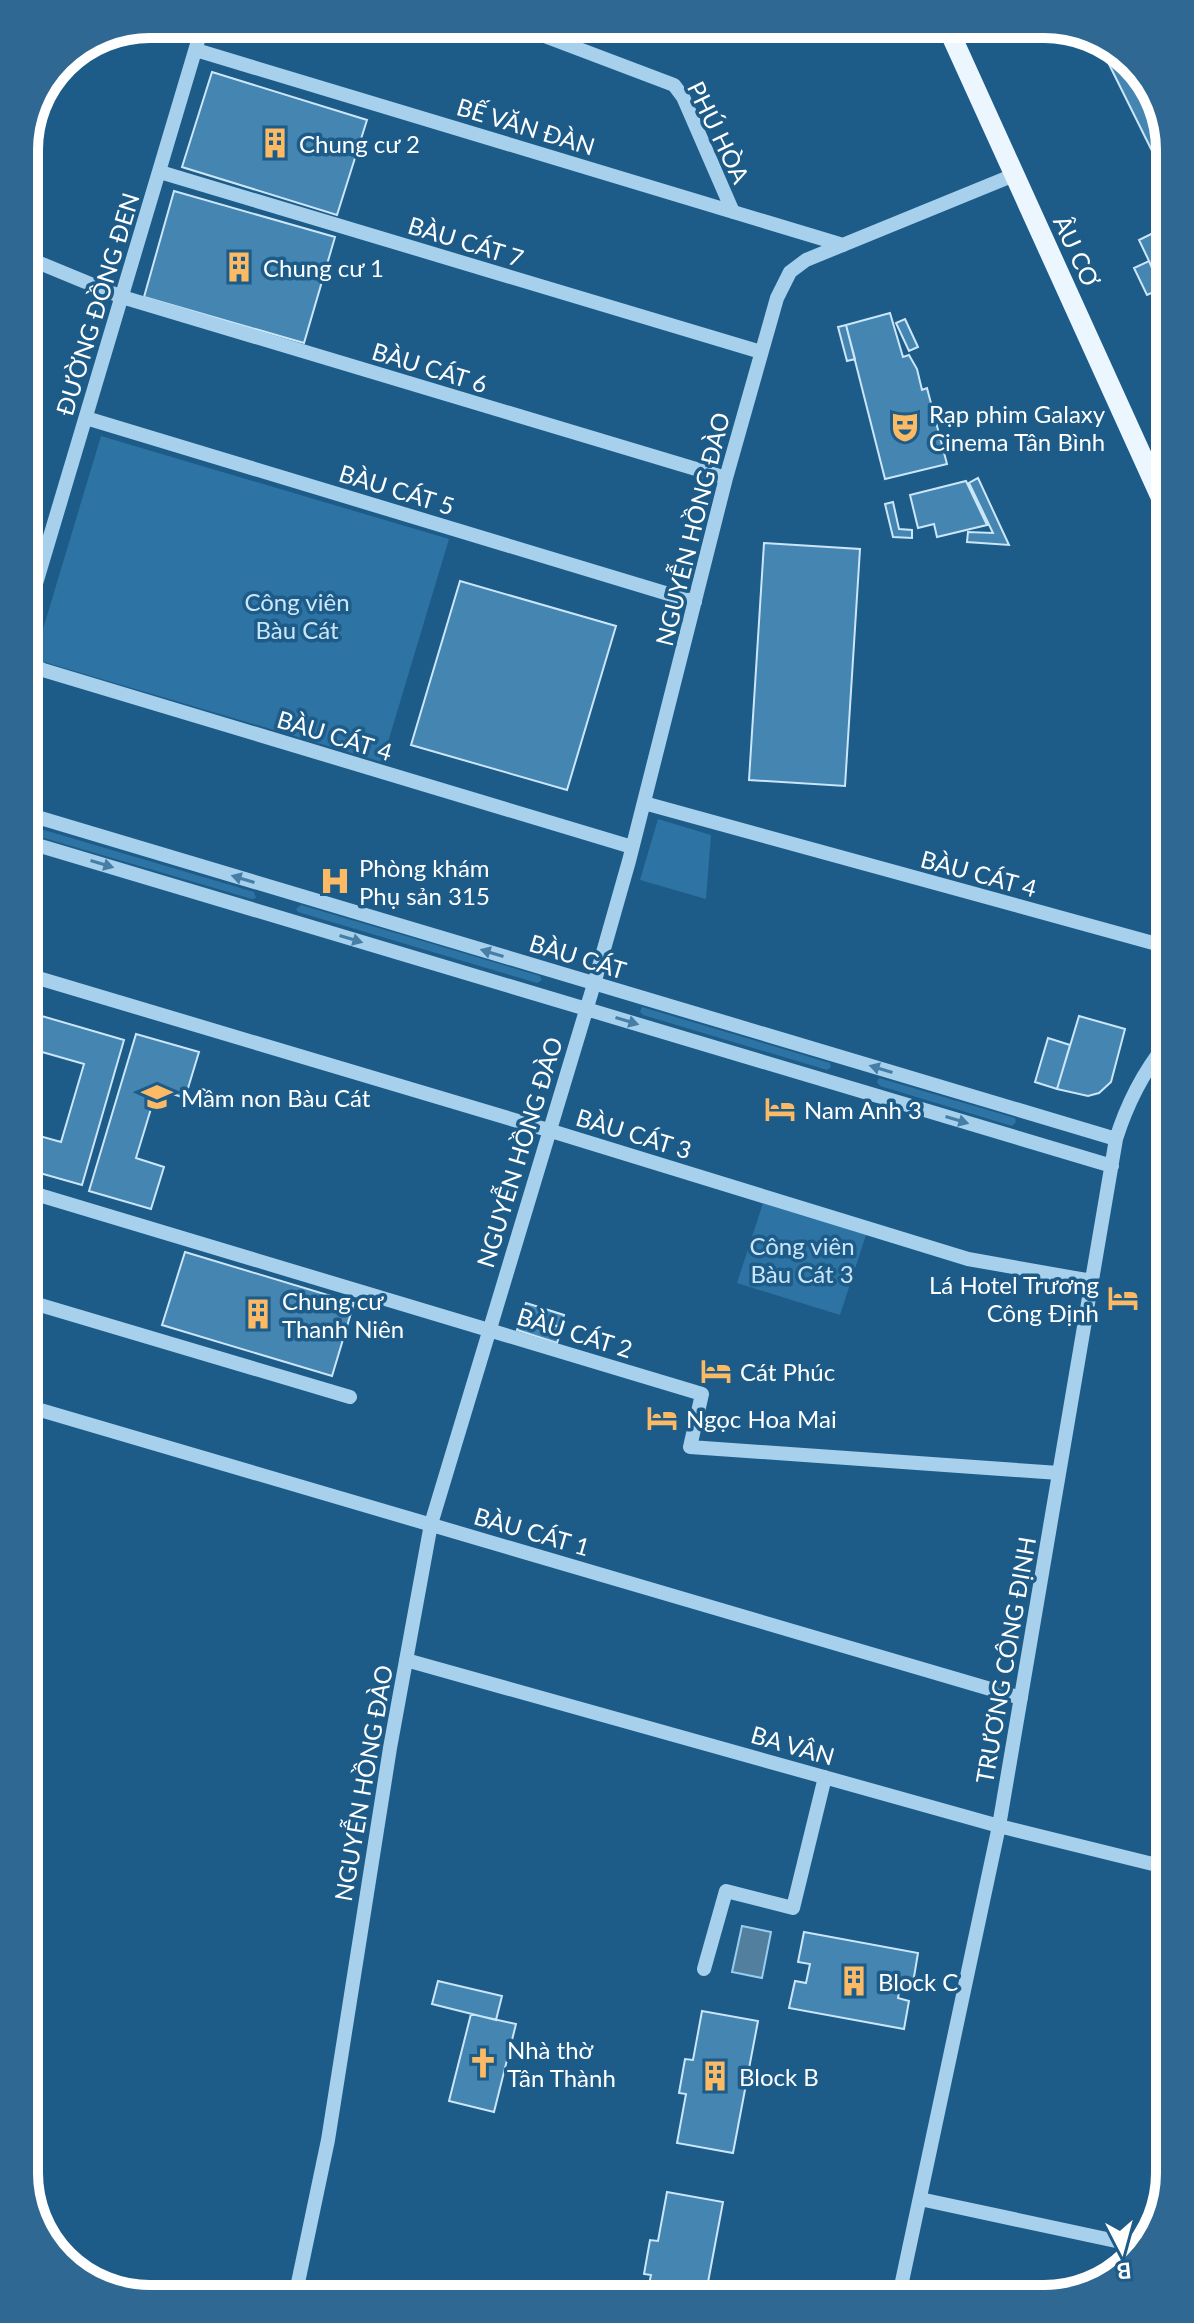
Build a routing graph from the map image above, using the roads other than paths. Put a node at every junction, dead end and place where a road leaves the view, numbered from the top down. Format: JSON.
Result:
{"nodes":[{"id":1,"x":199,"y":38,"type":"edge"},
{"id":2,"x":550,"y":38,"type":"edge"},
{"id":3,"x":952,"y":38,"type":"edge"},
{"id":4,"x":196,"y":50,"type":"junction"},
{"id":5,"x":160,"y":172,"type":"junction"},
{"id":6,"x":1014,"y":175,"type":"junction"},
{"id":7,"x":733,"y":212,"type":"junction"},
{"id":8,"x":843,"y":245,"type":"junction"},
{"id":9,"x":38,"y":262,"type":"edge"},
{"id":10,"x":122,"y":297,"type":"junction"},
{"id":11,"x":761,"y":352,"type":"junction"},
{"id":12,"x":86,"y":418,"type":"junction"},
{"id":13,"x":726,"y":478,"type":"junction"},
{"id":14,"x":1156,"y":487,"type":"edge"},
{"id":15,"x":38,"y":577,"type":"edge"},
{"id":16,"x":695,"y":602,"type":"junction"},
{"id":17,"x":38,"y":668,"type":"edge"},
{"id":18,"x":644,"y":803,"type":"junction"},
{"id":19,"x":38,"y":817,"type":"edge"},
{"id":20,"x":38,"y":845,"type":"edge"},
{"id":21,"x":632,"y":847,"type":"junction"},
{"id":22,"x":278,"y":889,"type":"junction"},
{"id":23,"x":271,"y":915,"type":"junction"},
{"id":24,"x":1156,"y":944,"type":"edge"},
{"id":25,"x":38,"y":978,"type":"edge"},
{"id":26,"x":594,"y":984,"type":"junction"},
{"id":27,"x":586,"y":1009,"type":"junction"},
{"id":28,"x":1156,"y":1057,"type":"edge"},
{"id":29,"x":854,"y":1061,"type":"junction"},
{"id":30,"x":847,"y":1087,"type":"junction"},
{"id":31,"x":548,"y":1130,"type":"junction"},
{"id":32,"x":1116,"y":1139,"type":"junction"},
{"id":33,"x":1112,"y":1166,"type":"junction"},
{"id":34,"x":38,"y":1195,"type":"edge"},
{"id":35,"x":1092,"y":1281,"type":"junction"},
{"id":36,"x":38,"y":1304,"type":"edge"},
{"id":37,"x":489,"y":1329,"type":"junction"},
{"id":38,"x":350,"y":1397,"type":"dead end"},
{"id":39,"x":38,"y":1409,"type":"edge"},
{"id":40,"x":1059,"y":1473,"type":"junction"},
{"id":41,"x":431,"y":1524,"type":"junction"},
{"id":42,"x":406,"y":1660,"type":"junction"},
{"id":43,"x":1021,"y":1698,"type":"junction"},
{"id":44,"x":825,"y":1777,"type":"junction"},
{"id":45,"x":999,"y":1826,"type":"junction"},
{"id":46,"x":1156,"y":1865,"type":"edge"},
{"id":47,"x":704,"y":1969,"type":"dead end"},
{"id":48,"x":920,"y":2199,"type":"junction"},
{"id":49,"x":1130,"y":2244,"type":"edge"},
{"id":50,"x":298,"y":2285,"type":"edge"},
{"id":51,"x":901,"y":2285,"type":"edge"}],
"edges":[{"from":1,"to":4,"type":"street","name":"ĐƯỜNG ĐỒNG ĐEN"},
{"from":2,"to":7,"type":"street","name":"PHÚ HÒA"},
{"from":3,"to":6,"type":"main road","name":"ÂU CƠ"},
{"from":4,"to":5,"type":"street","name":"ĐƯỜNG ĐỒNG ĐEN"},
{"from":4,"to":7,"type":"street","name":"BẾ VĂN ĐÀN"},
{"from":5,"to":10,"type":"street","name":"ĐƯỜNG ĐỒNG ĐEN"},
{"from":5,"to":11,"type":"street","name":"BÀU CÁT 7"},
{"from":6,"to":8,"type":"street","name":"NGUYỄN HỒNG ĐÀO"},
{"from":6,"to":14,"type":"main road","name":"ÂU CƠ"},
{"from":7,"to":8,"type":"street","name":"BẾ VĂN ĐÀN"},
{"from":8,"to":11,"type":"street","name":"NGUYỄN HỒNG ĐÀO"},
{"from":9,"to":10,"type":"street","name":"BÀU CÁT 6"},
{"from":10,"to":12,"type":"street","name":"ĐƯỜNG ĐỒNG ĐEN"},
{"from":10,"to":13,"type":"street","name":"BÀU CÁT 6"},
{"from":11,"to":13,"type":"street","name":"NGUYỄN HỒNG ĐÀO"},
{"from":12,"to":15,"type":"street","name":"ĐƯỜNG ĐỒNG ĐEN"},
{"from":12,"to":16,"type":"street","name":"BÀU CÁT 5"},
{"from":13,"to":16,"type":"street","name":"NGUYỄN HỒNG ĐÀO"},
{"from":16,"to":18,"type":"street","name":"NGUYỄN HỒNG ĐÀO"},
{"from":17,"to":21,"type":"street","name":"BÀU CÁT 4"},
{"from":18,"to":21,"type":"street","name":"NGUYỄN HỒNG ĐÀO"},
{"from":18,"to":24,"type":"street","name":"BÀU CÁT 4"},
{"from":22,"to":19,"type":"street","name":"BÀU CÁT","one_way":true},
{"from":20,"to":23,"type":"street","name":"BÀU CÁT","one_way":true},
{"from":21,"to":26,"type":"street","name":"NGUYỄN HỒNG ĐÀO"},
{"from":22,"to":23,"type":"street"},
{"from":26,"to":22,"type":"street","name":"BÀU CÁT","one_way":true},
{"from":23,"to":27,"type":"street","name":"BÀU CÁT","one_way":true},
{"from":25,"to":31,"type":"street","name":"BÀU CÁT 3"},
{"from":26,"to":27,"type":"street","name":"NGUYỄN HỒNG ĐÀO"},
{"from":26,"to":29,"type":"street","name":"BÀU CÁT"},
{"from":27,"to":30,"type":"street","name":"BÀU CÁT","one_way":true},
{"from":27,"to":31,"type":"street","name":"NGUYỄN HỒNG ĐÀO"},
{"from":28,"to":32,"type":"street","name":"TRƯƠNG CÔNG ĐỊNH"},
{"from":29,"to":30,"type":"street"},
{"from":32,"to":29,"type":"street","name":"BÀU CÁT","one_way":true},
{"from":30,"to":33,"type":"street","name":"BÀU CÁT","one_way":true},
{"from":31,"to":35,"type":"street","name":"BÀU CÁT 3"},
{"from":31,"to":37,"type":"street","name":"NGUYỄN HỒNG ĐÀO"},
{"from":32,"to":33,"type":"street","name":"TRƯƠNG CÔNG ĐỊNH"},
{"from":33,"to":35,"type":"street","name":"TRƯƠNG CÔNG ĐỊNH"},
{"from":34,"to":37,"type":"street","name":"BÀU CÁT 2"},
{"from":35,"to":40,"type":"street","name":"TRƯƠNG CÔNG ĐỊNH"},
{"from":36,"to":38,"type":"street"},
{"from":37,"to":40,"type":"street","name":"BÀU CÁT 2"},
{"from":37,"to":41,"type":"street","name":"NGUYỄN HỒNG ĐÀO"},
{"from":39,"to":41,"type":"street","name":"BÀU CÁT 1"},
{"from":40,"to":43,"type":"street","name":"TRƯƠNG CÔNG ĐỊNH"},
{"from":41,"to":42,"type":"street","name":"NGUYỄN HỒNG ĐÀO"},
{"from":41,"to":43,"type":"street","name":"BÀU CÁT 1"},
{"from":42,"to":44,"type":"street","name":"BA VÂN"},
{"from":42,"to":50,"type":"street","name":"NGUYỄN HỒNG ĐÀO"},
{"from":43,"to":45,"type":"street","name":"TRƯƠNG CÔNG ĐỊNH"},
{"from":44,"to":45,"type":"street","name":"BA VÂN"},
{"from":44,"to":47,"type":"street"},
{"from":45,"to":46,"type":"street","name":"BA VÂN"},
{"from":45,"to":48,"type":"street","name":"TRƯƠNG CÔNG ĐỊNH"},
{"from":48,"to":49,"type":"street"},
{"from":48,"to":51,"type":"street","name":"TRƯƠNG CÔNG ĐỊNH"}]}
